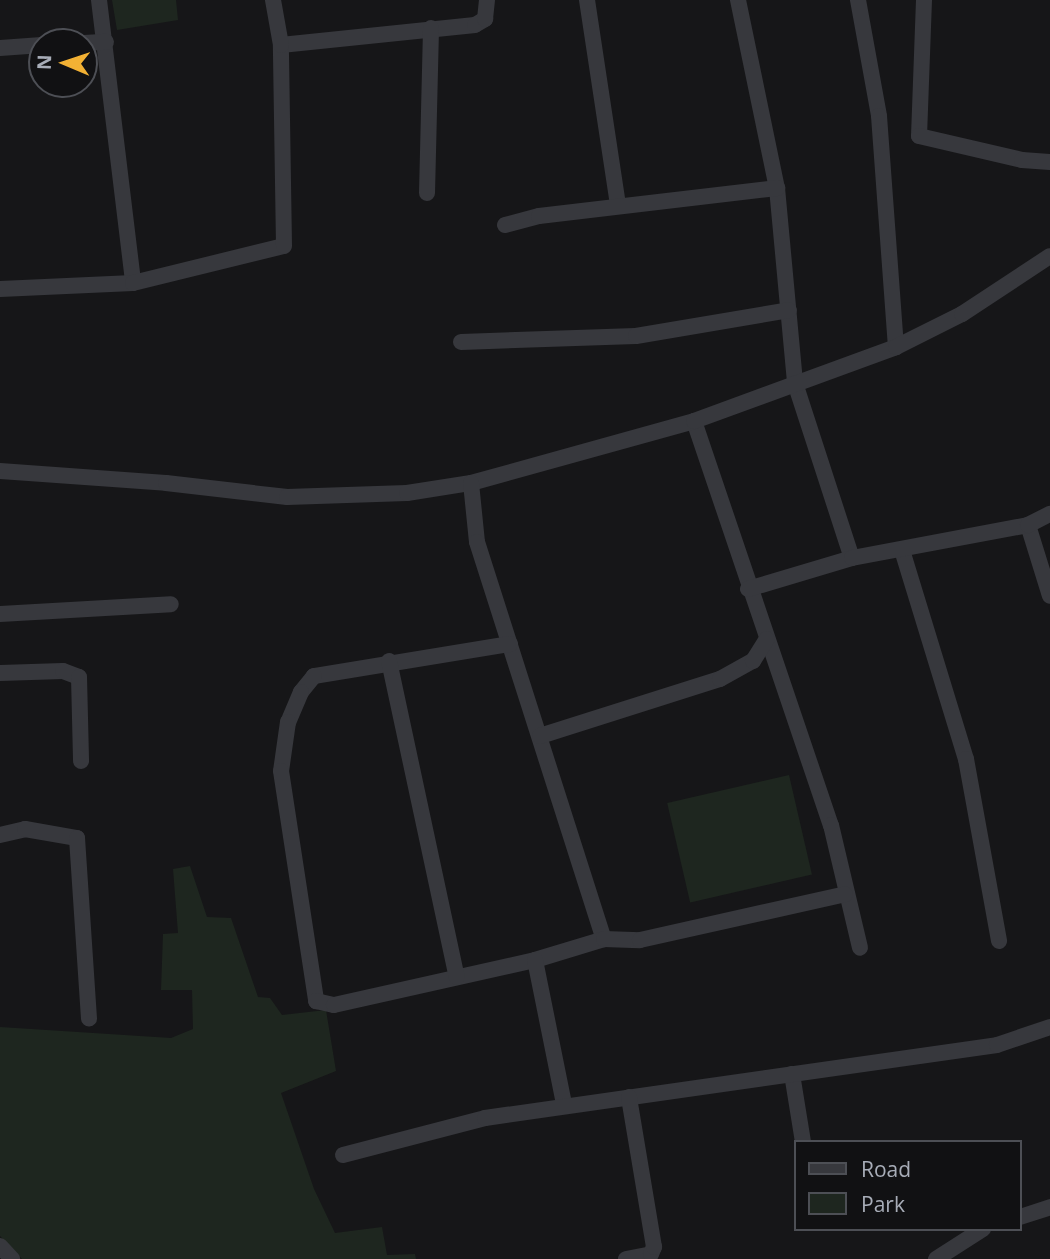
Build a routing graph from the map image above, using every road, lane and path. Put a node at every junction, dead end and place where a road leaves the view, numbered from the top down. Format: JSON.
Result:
{"nodes":[{"id":1,"x":99,"y":0,"type":"edge"},
{"id":2,"x":273,"y":0,"type":"edge"},
{"id":3,"x":487,"y":0,"type":"edge"},
{"id":4,"x":587,"y":0,"type":"edge"},
{"id":5,"x":737,"y":0,"type":"edge"},
{"id":6,"x":858,"y":0,"type":"edge"},
{"id":7,"x":924,"y":0,"type":"edge"},
{"id":8,"x":431,"y":28,"type":"junction"},
{"id":9,"x":98,"y":42,"type":"edge"},
{"id":10,"x":106,"y":42,"type":"junction"},
{"id":11,"x":281,"y":45,"type":"junction"},
{"id":12,"x":28,"y":47,"type":"edge"},
{"id":13,"x":0,"y":48,"type":"edge"},
{"id":14,"x":1050,"y":162,"type":"edge"},
{"id":15,"x":777,"y":188,"type":"junction"},
{"id":16,"x":427,"y":193,"type":"dead end"},
{"id":17,"x":618,"y":206,"type":"junction"},
{"id":18,"x":505,"y":225,"type":"dead end"},
{"id":19,"x":1050,"y":256,"type":"edge"},
{"id":20,"x":133,"y":283,"type":"junction"},
{"id":21,"x":0,"y":289,"type":"edge"},
{"id":22,"x":789,"y":310,"type":"junction"},
{"id":23,"x":461,"y":342,"type":"dead end"},
{"id":24,"x":896,"y":347,"type":"junction"},
{"id":25,"x":795,"y":383,"type":"junction"},
{"id":26,"x":694,"y":421,"type":"junction"},
{"id":27,"x":0,"y":471,"type":"edge"},
{"id":28,"x":471,"y":483,"type":"junction"},
{"id":29,"x":1050,"y":514,"type":"edge"},
{"id":30,"x":1028,"y":525,"type":"junction"},
{"id":31,"x":902,"y":550,"type":"junction"},
{"id":32,"x":852,"y":558,"type":"junction"},
{"id":33,"x":748,"y":589,"type":"junction"},
{"id":34,"x":1050,"y":596,"type":"edge"},
{"id":35,"x":171,"y":604,"type":"dead end"},
{"id":36,"x":0,"y":614,"type":"edge"},
{"id":37,"x":767,"y":639,"type":"junction"},
{"id":38,"x":510,"y":644,"type":"junction"},
{"id":39,"x":389,"y":661,"type":"junction"},
{"id":40,"x":0,"y":673,"type":"edge"},
{"id":41,"x":540,"y":736,"type":"junction"},
{"id":42,"x":81,"y":761,"type":"dead end"},
{"id":43,"x":0,"y":835,"type":"edge"},
{"id":44,"x":845,"y":894,"type":"junction"},
{"id":45,"x":604,"y":939,"type":"junction"},
{"id":46,"x":999,"y":940,"type":"dead end"},
{"id":47,"x":860,"y":948,"type":"dead end"},
{"id":48,"x":535,"y":960,"type":"junction"},
{"id":49,"x":457,"y":978,"type":"junction"},
{"id":50,"x":89,"y":1020,"type":"dead end"},
{"id":51,"x":1050,"y":1028,"type":"edge"},
{"id":52,"x":792,"y":1074,"type":"junction"},
{"id":53,"x":629,"y":1097,"type":"junction"},
{"id":54,"x":564,"y":1104,"type":"junction"},
{"id":55,"x":803,"y":1140,"type":"edge"},
{"id":56,"x":343,"y":1155,"type":"dead end"},
{"id":57,"x":1050,"y":1207,"type":"edge"},
{"id":58,"x":1022,"y":1216,"type":"edge"},
{"id":59,"x":980,"y":1231,"type":"edge"},
{"id":60,"x":0,"y":1246,"type":"edge"},
{"id":61,"x":12,"y":1259,"type":"edge"},
{"id":62,"x":626,"y":1259,"type":"edge"},
{"id":63,"x":936,"y":1259,"type":"edge"}],
"edges":[{"from":1,"to":10,"type":"street"},
{"from":2,"to":11,"type":"street"},
{"from":3,"to":8,"type":"street"},
{"from":4,"to":17,"type":"street"},
{"from":5,"to":15,"type":"street"},
{"from":6,"to":24,"type":"street"},
{"from":7,"to":14,"type":"street"},
{"from":8,"to":11,"type":"street"},
{"from":8,"to":16,"type":"street"},
{"from":9,"to":10,"type":"street"},
{"from":10,"to":20,"type":"street"},
{"from":11,"to":20,"type":"street"},
{"from":12,"to":13,"type":"street"},
{"from":15,"to":17,"type":"street"},
{"from":15,"to":22,"type":"street"},
{"from":17,"to":18,"type":"street"},
{"from":19,"to":24,"type":"street"},
{"from":20,"to":21,"type":"street"},
{"from":22,"to":23,"type":"street"},
{"from":22,"to":25,"type":"street"},
{"from":24,"to":25,"type":"street"},
{"from":25,"to":26,"type":"street"},
{"from":25,"to":32,"type":"street"},
{"from":26,"to":28,"type":"street"},
{"from":26,"to":33,"type":"street"},
{"from":27,"to":28,"type":"street"},
{"from":28,"to":38,"type":"street"},
{"from":29,"to":30,"type":"street"},
{"from":30,"to":31,"type":"street"},
{"from":30,"to":34,"type":"street"},
{"from":31,"to":32,"type":"street"},
{"from":31,"to":46,"type":"street"},
{"from":32,"to":33,"type":"street"},
{"from":33,"to":37,"type":"street"},
{"from":35,"to":36,"type":"street"},
{"from":37,"to":41,"type":"street"},
{"from":37,"to":44,"type":"street"},
{"from":38,"to":39,"type":"street"},
{"from":38,"to":41,"type":"street"},
{"from":39,"to":49,"type":"street"},
{"from":39,"to":49,"type":"street"},
{"from":40,"to":42,"type":"street"},
{"from":41,"to":45,"type":"street"},
{"from":43,"to":50,"type":"street"},
{"from":44,"to":45,"type":"street"},
{"from":44,"to":47,"type":"street"},
{"from":45,"to":48,"type":"street"},
{"from":48,"to":49,"type":"street"},
{"from":48,"to":54,"type":"street"},
{"from":51,"to":52,"type":"street"},
{"from":52,"to":53,"type":"street"},
{"from":52,"to":55,"type":"street"},
{"from":53,"to":54,"type":"street"},
{"from":53,"to":62,"type":"street"},
{"from":54,"to":56,"type":"street"},
{"from":57,"to":58,"type":"street"},
{"from":59,"to":63,"type":"street"},
{"from":60,"to":61,"type":"street"}]}
